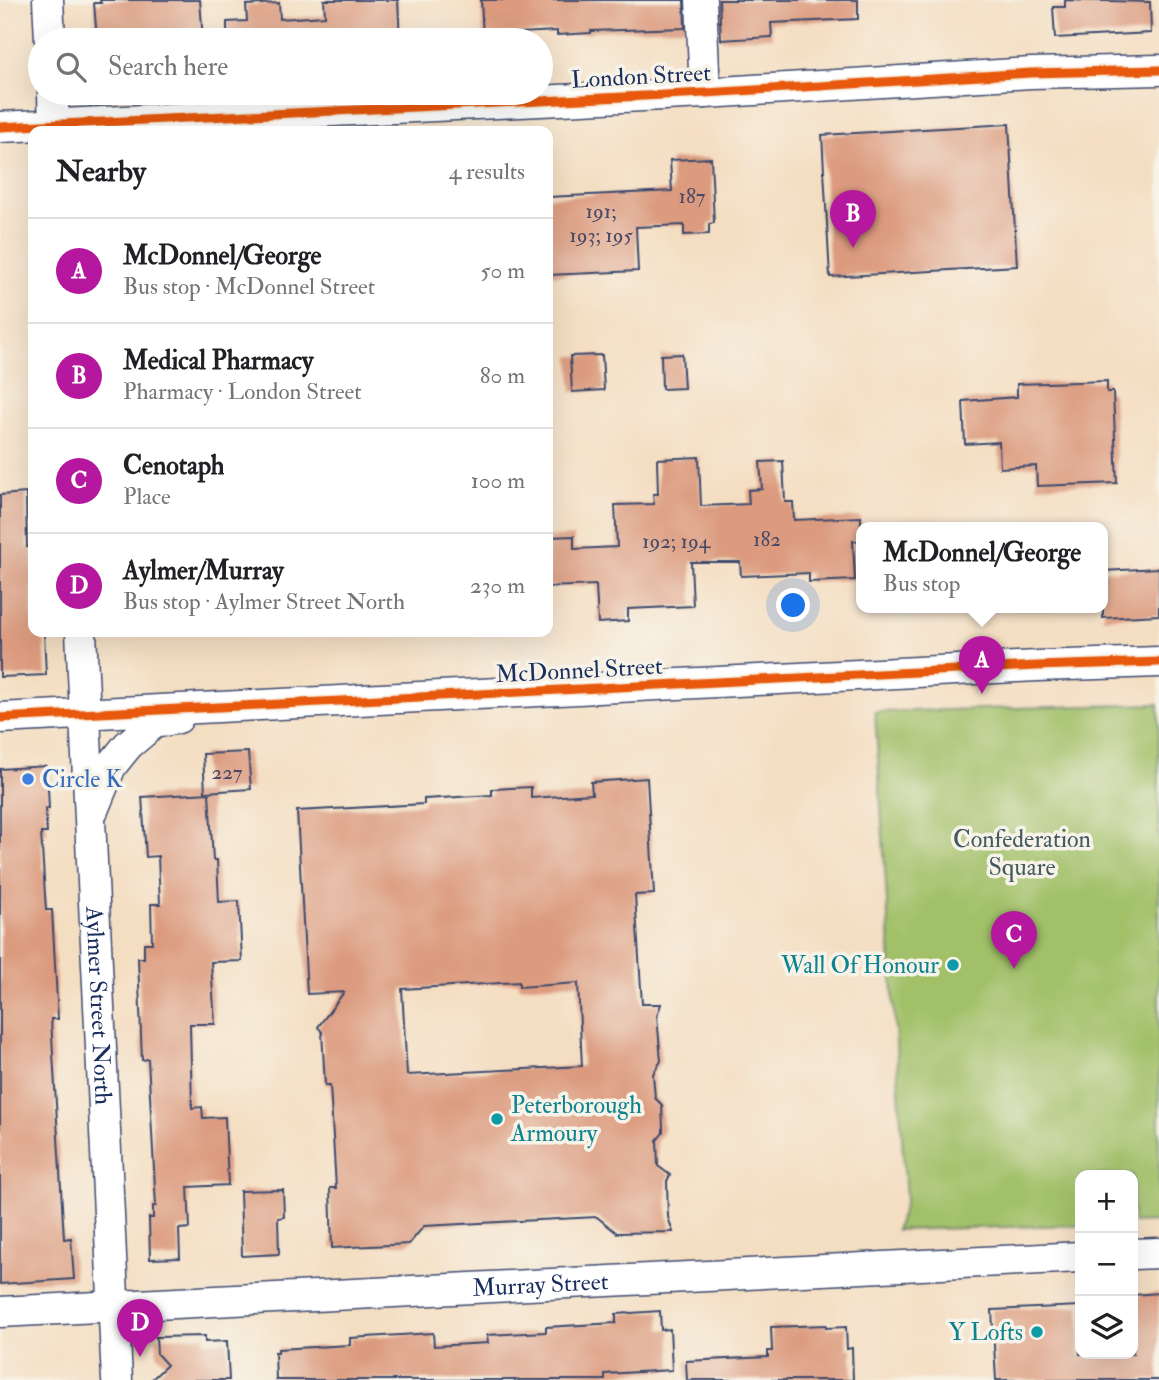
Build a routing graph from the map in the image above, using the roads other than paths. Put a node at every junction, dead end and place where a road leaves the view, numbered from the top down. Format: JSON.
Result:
{"nodes":[{"id":1,"x":48,"y":0,"type":"edge"},
{"id":2,"x":701,"y":0,"type":"edge"},
{"id":3,"x":49,"y":28,"type":"edge"},
{"id":4,"x":1159,"y":69,"type":"edge"},
{"id":5,"x":705,"y":93,"type":"junction"},
{"id":6,"x":553,"y":101,"type":"edge"},
{"id":7,"x":53,"y":105,"type":"edge"},
{"id":8,"x":482,"y":105,"type":"edge"},
{"id":9,"x":54,"y":126,"type":"edge"},
{"id":10,"x":91,"y":126,"type":"edge"},
{"id":11,"x":0,"y":127,"type":"edge"},
{"id":12,"x":28,"y":128,"type":"edge"},
{"id":13,"x":81,"y":637,"type":"edge"},
{"id":14,"x":1159,"y":662,"type":"edge"},
{"id":15,"x":233,"y":708,"type":"junction"},
{"id":16,"x":86,"y":715,"type":"junction"},
{"id":17,"x":0,"y":718,"type":"edge"},
{"id":18,"x":89,"y":821,"type":"junction"},
{"id":19,"x":1159,"y":1253,"type":"edge"},
{"id":20,"x":1138,"y":1254,"type":"edge"},
{"id":21,"x":1075,"y":1257,"type":"edge"},
{"id":22,"x":113,"y":1307,"type":"junction"},
{"id":23,"x":0,"y":1312,"type":"edge"},
{"id":24,"x":117,"y":1380,"type":"edge"}],
"edges":[{"from":1,"to":3,"type":"street"},
{"from":2,"to":5,"type":"street"},
{"from":4,"to":5,"type":"street","name":"London Street"},
{"from":5,"to":6,"type":"street","name":"London Street"},
{"from":7,"to":9,"type":"street"},
{"from":8,"to":10,"type":"street","name":"London Street"},
{"from":11,"to":12,"type":"street","name":"London Street"},
{"from":13,"to":16,"type":"street","name":"Aylmer Street North"},
{"from":14,"to":15,"type":"street","name":"McDonnel Street"},
{"from":15,"to":16,"type":"street","name":"McDonnel Street"},
{"from":15,"to":18,"type":"street"},
{"from":16,"to":17,"type":"street","name":"McDonnel Street"},
{"from":16,"to":18,"type":"street","name":"Aylmer Street North"},
{"from":18,"to":22,"type":"street","name":"Aylmer Street North"},
{"from":19,"to":20,"type":"street"},
{"from":21,"to":22,"type":"street","name":"Murray Street"},
{"from":22,"to":23,"type":"street","name":"Murray Street"},
{"from":22,"to":24,"type":"street","name":"Aylmer Street North"}]}
